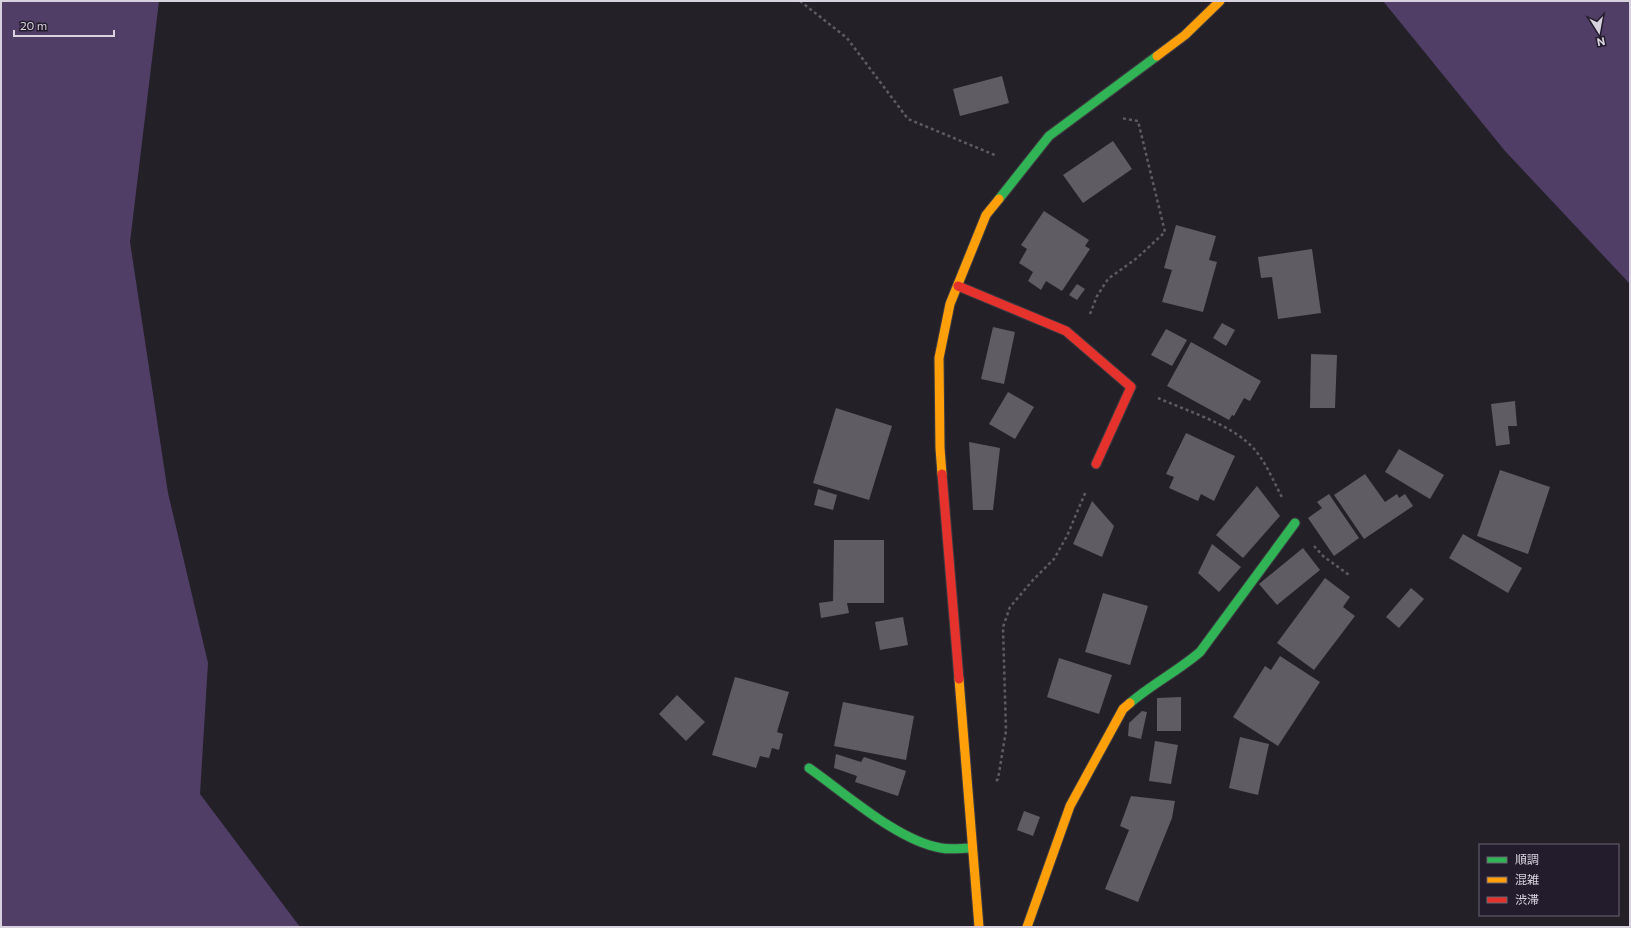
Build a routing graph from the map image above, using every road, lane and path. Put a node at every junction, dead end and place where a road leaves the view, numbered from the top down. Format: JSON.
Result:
{"nodes":[{"id":1,"x":800,"y":1,"type":"edge"},
{"id":2,"x":1220,"y":1,"type":"edge"},
{"id":3,"x":1081,"y":111,"type":"junction"},
{"id":4,"x":1024,"y":167,"type":"junction"},
{"id":5,"x":958,"y":286,"type":"junction"},
{"id":6,"x":1091,"y":318,"type":"dead end"},
{"id":7,"x":1131,"y":387,"type":"junction"},
{"id":8,"x":1096,"y":464,"type":"joint"},
{"id":9,"x":1295,"y":523,"type":"junction"},
{"id":10,"x":1349,"y":575,"type":"dead end"},
{"id":11,"x":809,"y":768,"type":"dead end"},
{"id":12,"x":968,"y":800,"type":"junction"},
{"id":13,"x":972,"y":848,"type":"junction"},
{"id":14,"x":978,"y":927,"type":"edge"},
{"id":15,"x":1027,"y":927,"type":"edge"}],
"edges":[{"from":1,"to":4,"type":"path"},
{"from":2,"to":3,"type":"street"},
{"from":3,"to":4,"type":"street"},
{"from":3,"to":6,"type":"path"},
{"from":4,"to":5,"type":"street"},
{"from":5,"to":7,"type":"street"},
{"from":5,"to":12,"type":"street"},
{"from":7,"to":8,"type":"street"},
{"from":7,"to":9,"type":"path"},
{"from":8,"to":12,"type":"path"},
{"from":9,"to":10,"type":"path"},
{"from":9,"to":15,"type":"street"},
{"from":11,"to":13,"type":"street"},
{"from":12,"to":13,"type":"street"},
{"from":13,"to":14,"type":"street"}]}
